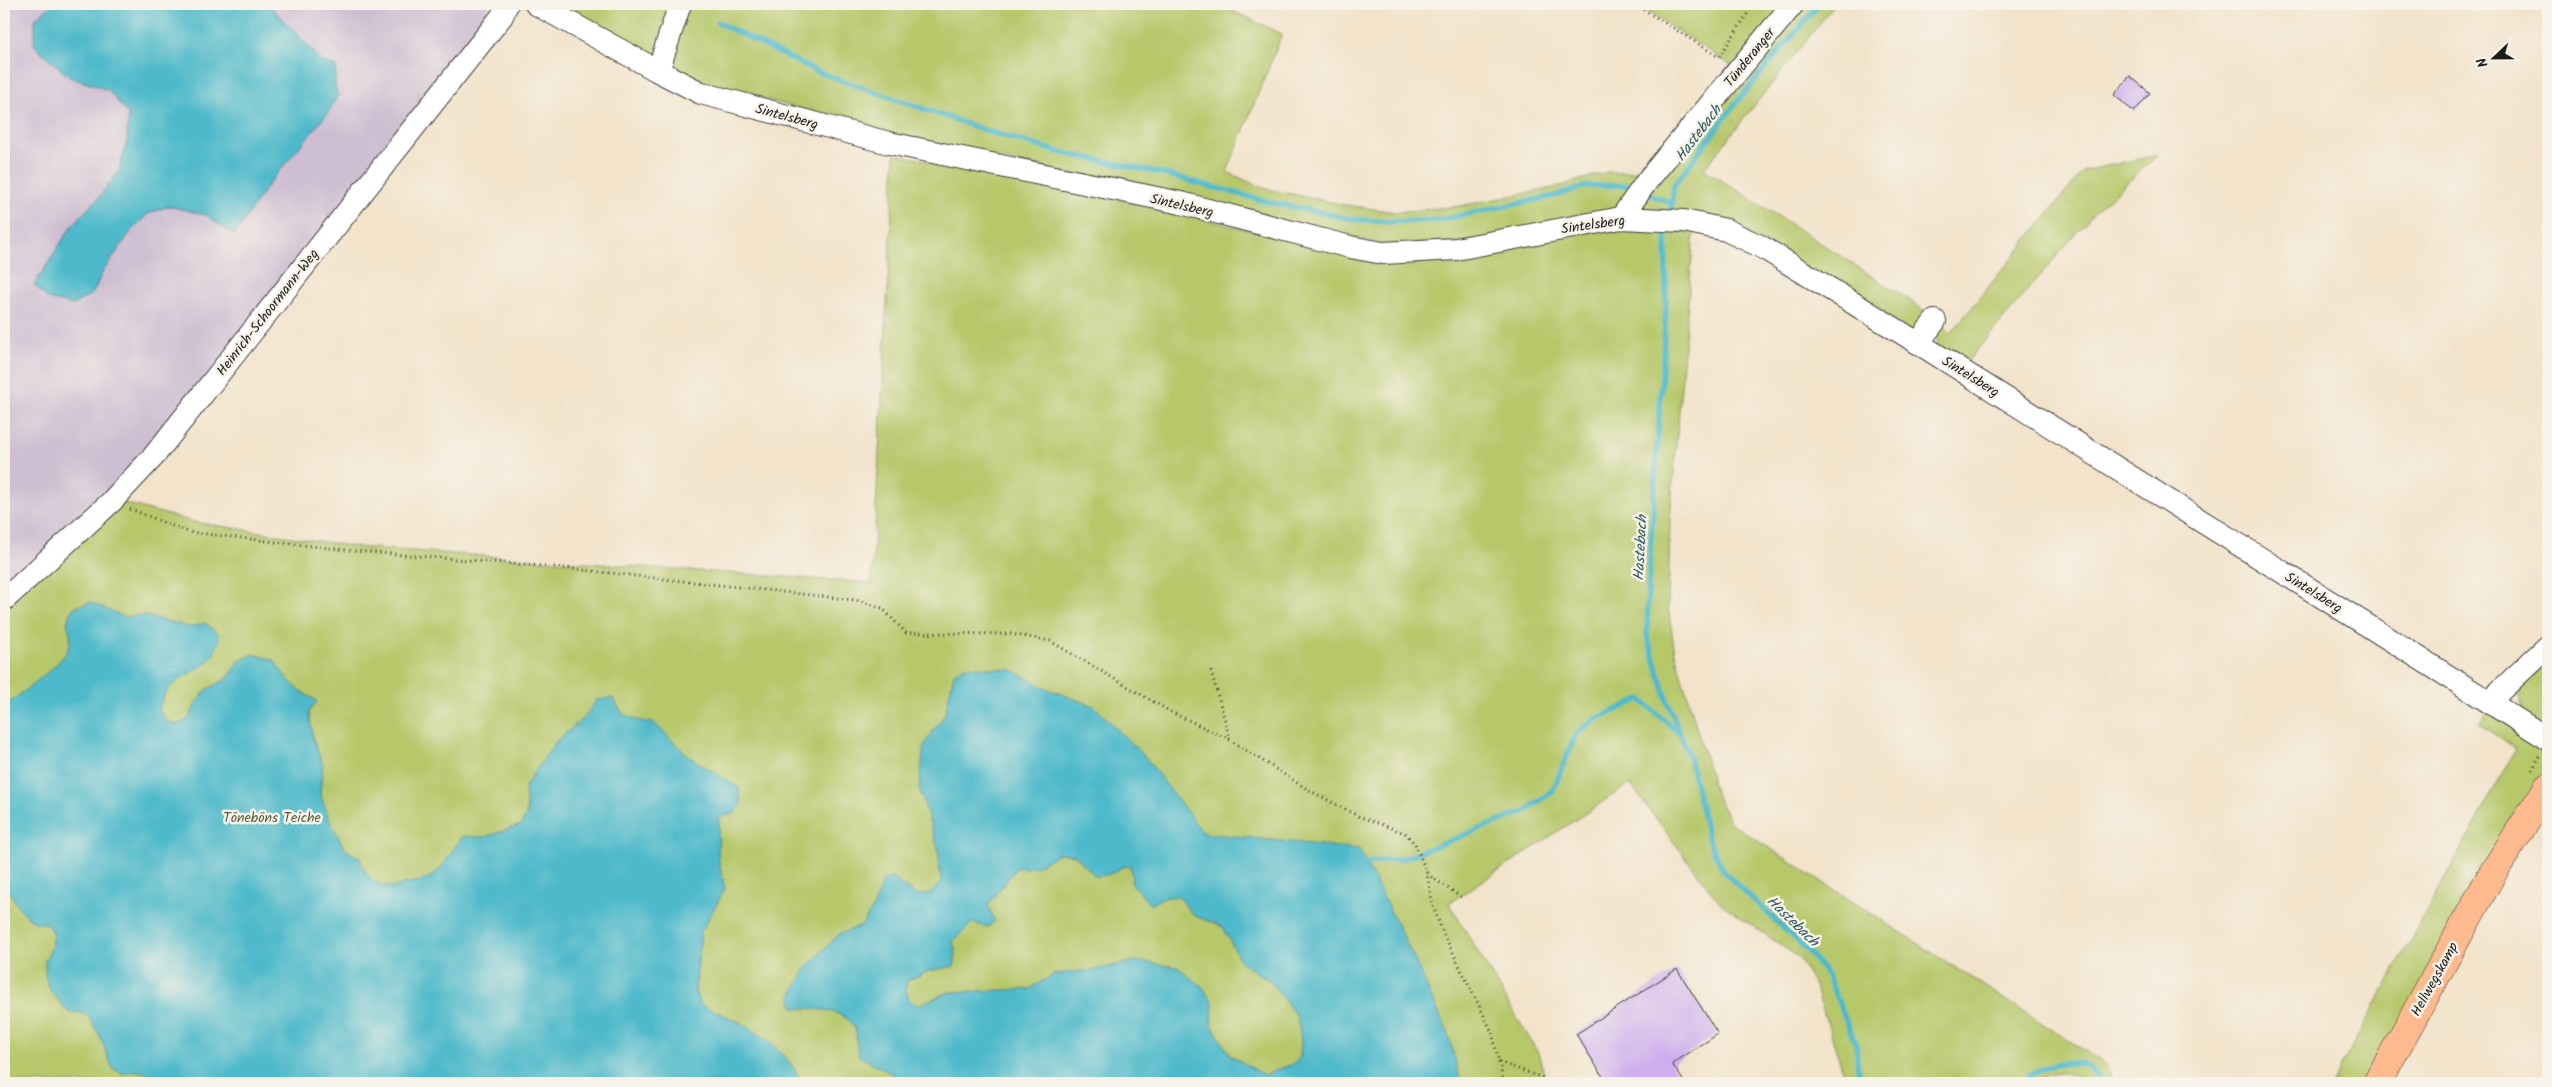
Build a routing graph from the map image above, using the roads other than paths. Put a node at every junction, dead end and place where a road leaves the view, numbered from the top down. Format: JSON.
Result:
{"nodes":[{"id":1,"x":507,"y":4,"type":"edge"},
{"id":2,"x":536,"y":4,"type":"edge"},
{"id":3,"x":680,"y":4,"type":"edge"},
{"id":4,"x":1793,"y":4,"type":"edge"},
{"id":5,"x":658,"y":71,"type":"junction"},
{"id":6,"x":1621,"y":218,"type":"junction"},
{"id":7,"x":1935,"y":321,"type":"dead end"},
{"id":8,"x":1918,"y":343,"type":"junction"},
{"id":9,"x":4,"y":600,"type":"edge"},
{"id":10,"x":2548,"y":646,"type":"edge"},
{"id":11,"x":2491,"y":704,"type":"junction"},
{"id":12,"x":2548,"y":738,"type":"edge"},
{"id":13,"x":2548,"y":787,"type":"edge"},
{"id":14,"x":2376,"y":1083,"type":"edge"}],
"edges":[{"from":1,"to":9,"type":"street","name":"Heinrich-Schoormann-Weg"},
{"from":2,"to":5,"type":"street","name":"Sintelsberg"},
{"from":3,"to":5,"type":"street"},
{"from":4,"to":6,"type":"street","name":"Tünderanger"},
{"from":5,"to":6,"type":"street","name":"Sintelsberg"},
{"from":6,"to":8,"type":"street","name":"Sintelsberg"},
{"from":7,"to":8,"type":"street"},
{"from":8,"to":11,"type":"street","name":"Sintelsberg"},
{"from":10,"to":11,"type":"street"},
{"from":11,"to":12,"type":"street","name":"Sintelsberg"},
{"from":13,"to":14,"type":"main road","name":"Hellwegskamp"}]}
